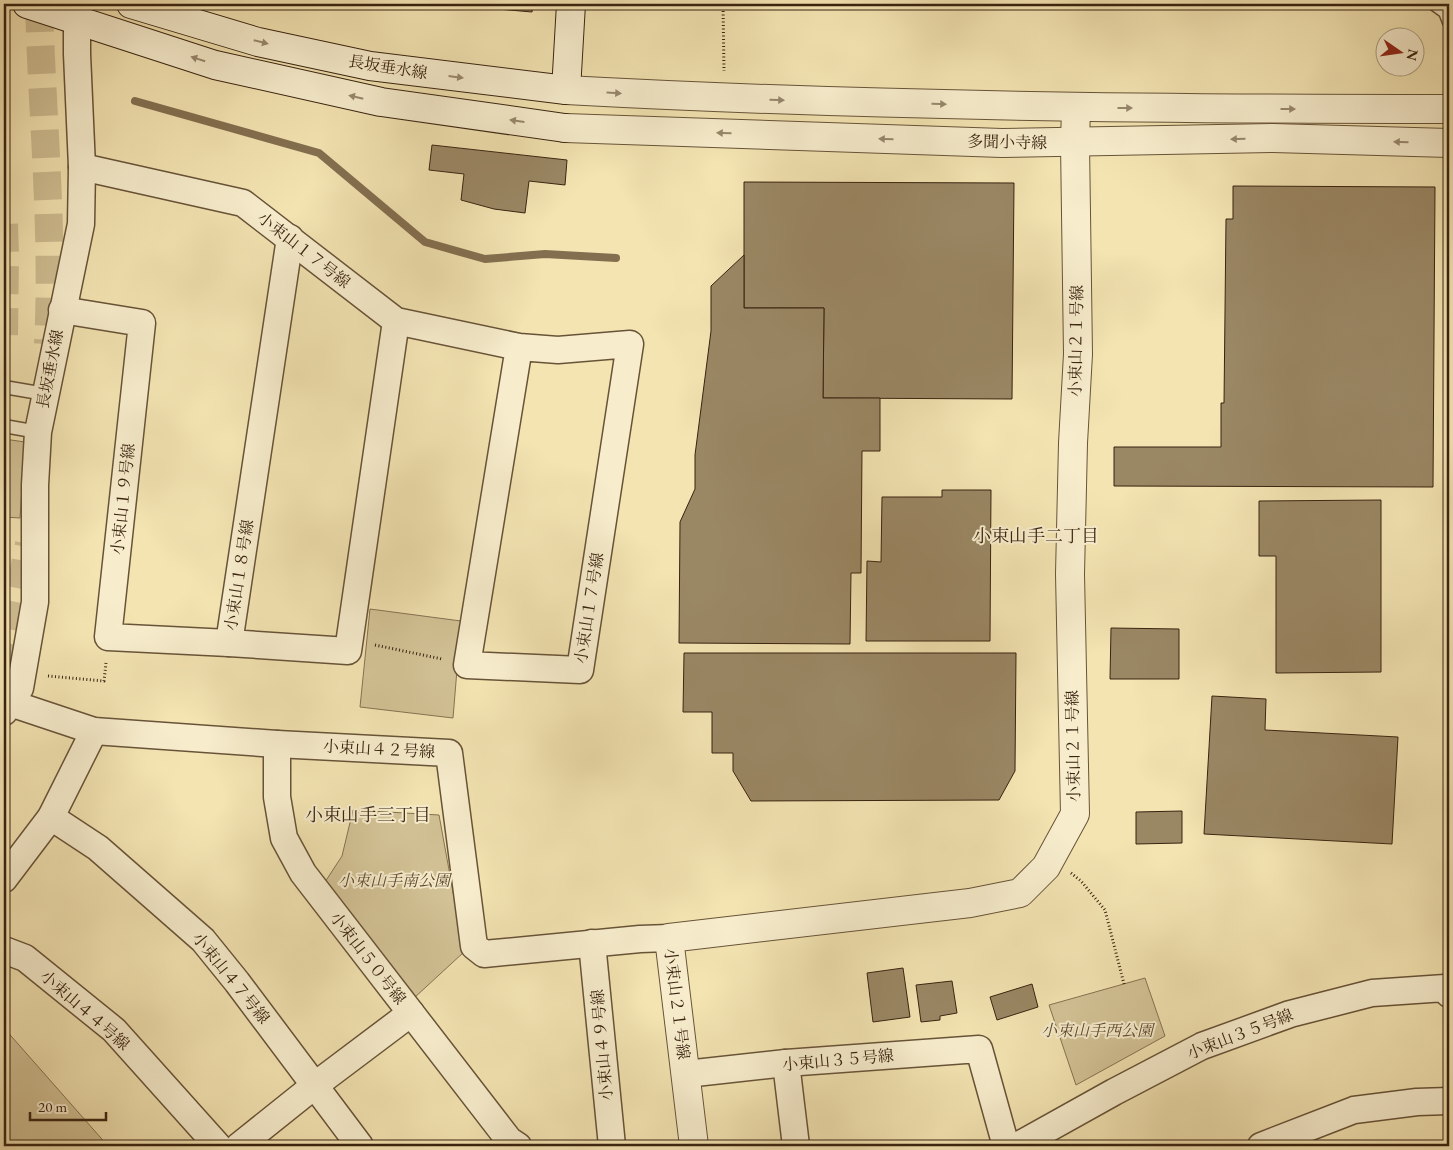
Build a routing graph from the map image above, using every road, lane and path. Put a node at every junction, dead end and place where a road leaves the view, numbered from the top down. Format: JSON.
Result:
{"nodes":[{"id":1,"x":26,"y":4,"type":"edge"},
{"id":2,"x":131,"y":4,"type":"edge"},
{"id":3,"x":571,"y":4,"type":"edge"},
{"id":4,"x":724,"y":4,"type":"edge"},
{"id":5,"x":1434,"y":4,"type":"edge"},
{"id":6,"x":77,"y":21,"type":"junction"},
{"id":7,"x":1449,"y":22,"type":"edge"},
{"id":8,"x":566,"y":90,"type":"junction"},
{"id":9,"x":724,"y":99,"type":"junction"},
{"id":10,"x":1076,"y":108,"type":"junction"},
{"id":11,"x":1449,"y":109,"type":"edge"},
{"id":12,"x":565,"y":128,"type":"joint"},
{"id":13,"x":1075,"y":143,"type":"junction"},
{"id":14,"x":1449,"y":143,"type":"edge"},
{"id":15,"x":82,"y":167,"type":"junction"},
{"id":16,"x":290,"y":238,"type":"junction"},
{"id":17,"x":62,"y":310,"type":"junction"},
{"id":18,"x":396,"y":321,"type":"junction"},
{"id":19,"x":519,"y":347,"type":"junction"},
{"id":20,"x":4,"y":387,"type":"edge"},
{"id":21,"x":45,"y":394,"type":"junction"},
{"id":22,"x":4,"y":426,"type":"edge"},
{"id":23,"x":38,"y":432,"type":"junction"},
{"id":24,"x":350,"y":640,"type":"junction"},
{"id":25,"x":229,"y":643,"type":"junction"},
{"id":26,"x":467,"y":665,"type":"junction"},
{"id":27,"x":23,"y":674,"type":"junction"},
{"id":28,"x":104,"y":681,"type":"dead end"},
{"id":29,"x":7,"y":707,"type":"edge"},
{"id":30,"x":94,"y":731,"type":"junction"},
{"id":31,"x":277,"y":744,"type":"junction"},
{"id":32,"x":51,"y":817,"type":"junction"},
{"id":33,"x":4,"y":879,"type":"edge"},
{"id":34,"x":1081,"y":881,"type":"dead end"},
{"id":35,"x":669,"y":938,"type":"junction"},
{"id":36,"x":592,"y":943,"type":"junction"},
{"id":37,"x":4,"y":950,"type":"edge"},
{"id":38,"x":1124,"y":984,"type":"dead end"},
{"id":39,"x":1449,"y":994,"type":"edge"},
{"id":40,"x":411,"y":1013,"type":"junction"},
{"id":41,"x":786,"y":1063,"type":"junction"},
{"id":42,"x":686,"y":1074,"type":"junction"},
{"id":43,"x":314,"y":1086,"type":"junction"},
{"id":44,"x":1449,"y":1101,"type":"edge"},
{"id":45,"x":218,"y":1146,"type":"edge"},
{"id":46,"x":239,"y":1146,"type":"edge"},
{"id":47,"x":360,"y":1146,"type":"edge"},
{"id":48,"x":518,"y":1146,"type":"edge"},
{"id":49,"x":612,"y":1146,"type":"edge"},
{"id":50,"x":694,"y":1146,"type":"edge"},
{"id":51,"x":796,"y":1146,"type":"edge"},
{"id":52,"x":1006,"y":1146,"type":"edge"},
{"id":53,"x":1017,"y":1146,"type":"edge"},
{"id":54,"x":1261,"y":1146,"type":"edge"}],
"edges":[{"from":1,"to":6,"type":"street","name":"長坂垂水線"},
{"from":2,"to":8,"type":"street","name":"長坂垂水線","one_way":true},
{"from":3,"to":8,"type":"street"},
{"from":4,"to":9,"type":"path"},
{"from":5,"to":7,"type":"lane"},
{"from":12,"to":6,"type":"street","name":"長坂垂水線","one_way":true},
{"from":6,"to":15,"type":"street","name":"長坂垂水線"},
{"from":8,"to":9,"type":"street","one_way":true},
{"from":9,"to":10,"type":"street","one_way":true},
{"from":10,"to":11,"type":"street","one_way":true},
{"from":10,"to":13,"type":"street","name":"小束山２１号線"},
{"from":13,"to":12,"type":"street","name":"多聞小寺線","one_way":true},
{"from":14,"to":13,"type":"street","name":"多聞小寺線","one_way":true},
{"from":13,"to":35,"type":"street","name":"小束山２１号線"},
{"from":15,"to":16,"type":"street","name":"小束山１７号線"},
{"from":15,"to":17,"type":"street","name":"長坂垂水線"},
{"from":16,"to":18,"type":"street","name":"小束山１７号線"},
{"from":16,"to":25,"type":"street","name":"小束山１８号線"},
{"from":17,"to":21,"type":"street","name":"長坂垂水線"},
{"from":17,"to":25,"type":"street","name":"小束山１９号線"},
{"from":18,"to":19,"type":"street","name":"小束山１７号線"},
{"from":18,"to":24,"type":"street"},
{"from":19,"to":26,"type":"street"},
{"from":19,"to":26,"type":"street","name":"小束山１７号線"},
{"from":20,"to":21,"type":"lane"},
{"from":21,"to":23,"type":"street","name":"長坂垂水線"},
{"from":22,"to":23,"type":"lane"},
{"from":23,"to":27,"type":"street","name":"長坂垂水線"},
{"from":24,"to":25,"type":"street","name":"小束山１８号線"},
{"from":24,"to":26,"type":"path"},
{"from":27,"to":28,"type":"path"},
{"from":27,"to":29,"type":"street","name":"長坂垂水線"},
{"from":29,"to":30,"type":"street","name":"小束山４２号線"},
{"from":30,"to":31,"type":"street","name":"小束山４２号線"},
{"from":30,"to":32,"type":"street"},
{"from":31,"to":36,"type":"street","name":"小束山４２号線"},
{"from":31,"to":40,"type":"street","name":"小束山５０号線"},
{"from":32,"to":33,"type":"street"},
{"from":32,"to":43,"type":"street","name":"小束山４７号線"},
{"from":34,"to":38,"type":"path"},
{"from":35,"to":36,"type":"street","name":"小束山４２号線"},
{"from":35,"to":42,"type":"street","name":"小束山２１号線"},
{"from":36,"to":49,"type":"street","name":"小束山４９号線"},
{"from":37,"to":45,"type":"street","name":"小束山４４号線"},
{"from":39,"to":53,"type":"street","name":"小束山３５号線"},
{"from":40,"to":43,"type":"street"},
{"from":40,"to":48,"type":"street","name":"小束山５０号線"},
{"from":41,"to":42,"type":"street","name":"小束山３５号線"},
{"from":41,"to":51,"type":"street"},
{"from":41,"to":52,"type":"street","name":"小束山３５号線"},
{"from":42,"to":50,"type":"street","name":"小束山２１号線"},
{"from":43,"to":46,"type":"street"},
{"from":43,"to":47,"type":"street","name":"小束山４７号線"},
{"from":44,"to":54,"type":"street"}]}
